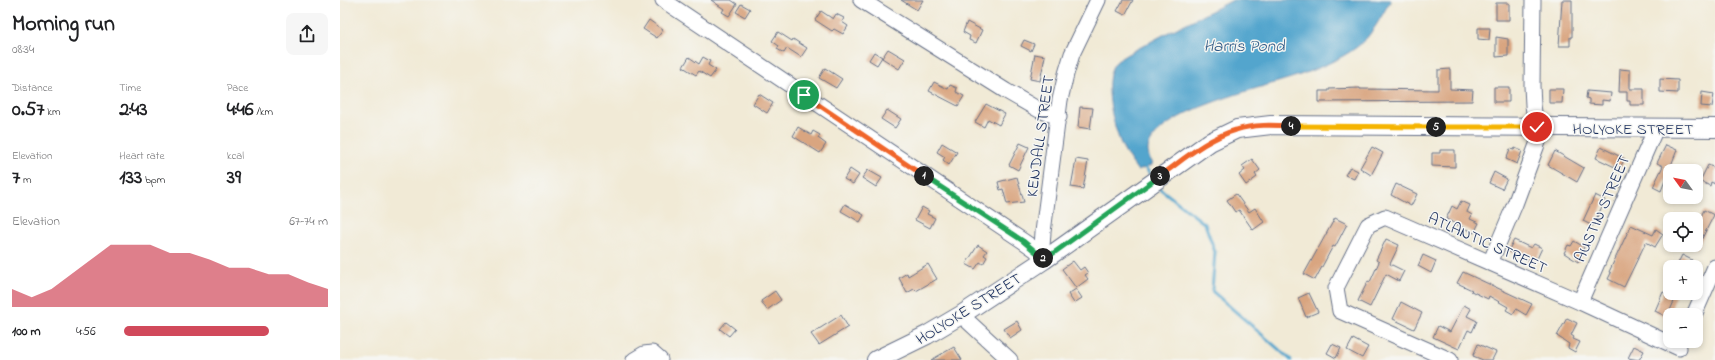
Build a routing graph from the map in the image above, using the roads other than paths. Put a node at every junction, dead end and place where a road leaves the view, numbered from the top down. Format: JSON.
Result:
{"nodes":[{"id":1,"x":663,"y":0,"type":"edge"},
{"id":2,"x":861,"y":0,"type":"edge"},
{"id":3,"x":1098,"y":0,"type":"edge"},
{"id":4,"x":1533,"y":0,"type":"edge"},
{"id":5,"x":1059,"y":117,"type":"junction"},
{"id":6,"x":1537,"y":127,"type":"junction"},
{"id":7,"x":1656,"y":128,"type":"junction"},
{"id":8,"x":1715,"y":128,"type":"edge"},
{"id":9,"x":1044,"y":260,"type":"junction"},
{"id":10,"x":1490,"y":263,"type":"junction"},
{"id":11,"x":1715,"y":266,"type":"edge"},
{"id":12,"x":1580,"y":302,"type":"junction"},
{"id":13,"x":1697,"y":308,"type":"edge"},
{"id":14,"x":961,"y":315,"type":"junction"},
{"id":15,"x":1678,"y":350,"type":"edge"},
{"id":16,"x":634,"y":360,"type":"edge"},
{"id":17,"x":660,"y":360,"type":"edge"},
{"id":18,"x":876,"y":360,"type":"edge"},
{"id":19,"x":1010,"y":360,"type":"edge"},
{"id":20,"x":1450,"y":360,"type":"edge"}],
"edges":[{"from":1,"to":9,"type":"street"},
{"from":2,"to":5,"type":"street"},
{"from":3,"to":5,"type":"street","name":"KENDALL STREET"},
{"from":4,"to":6,"type":"street"},
{"from":5,"to":9,"type":"street","name":"KENDALL STREET"},
{"from":6,"to":7,"type":"main road","name":"HOLYOKE STREET"},
{"from":6,"to":9,"type":"main road","name":"HOLYOKE STREET"},
{"from":6,"to":10,"type":"street"},
{"from":7,"to":8,"type":"main road","name":"HOLYOKE STREET"},
{"from":7,"to":12,"type":"street","name":"AUSTIN STREET"},
{"from":9,"to":14,"type":"main road","name":"HOLYOKE STREET"},
{"from":10,"to":12,"type":"street","name":"ATLANTIC STREET"},
{"from":10,"to":20,"type":"street","name":"ATLANTIC STREET"},
{"from":11,"to":13,"type":"street"},
{"from":12,"to":15,"type":"street","name":"ATLANTIC STREET"},
{"from":14,"to":18,"type":"main road","name":"HOLYOKE STREET"},
{"from":14,"to":19,"type":"street"},
{"from":16,"to":17,"type":"street"}]}
